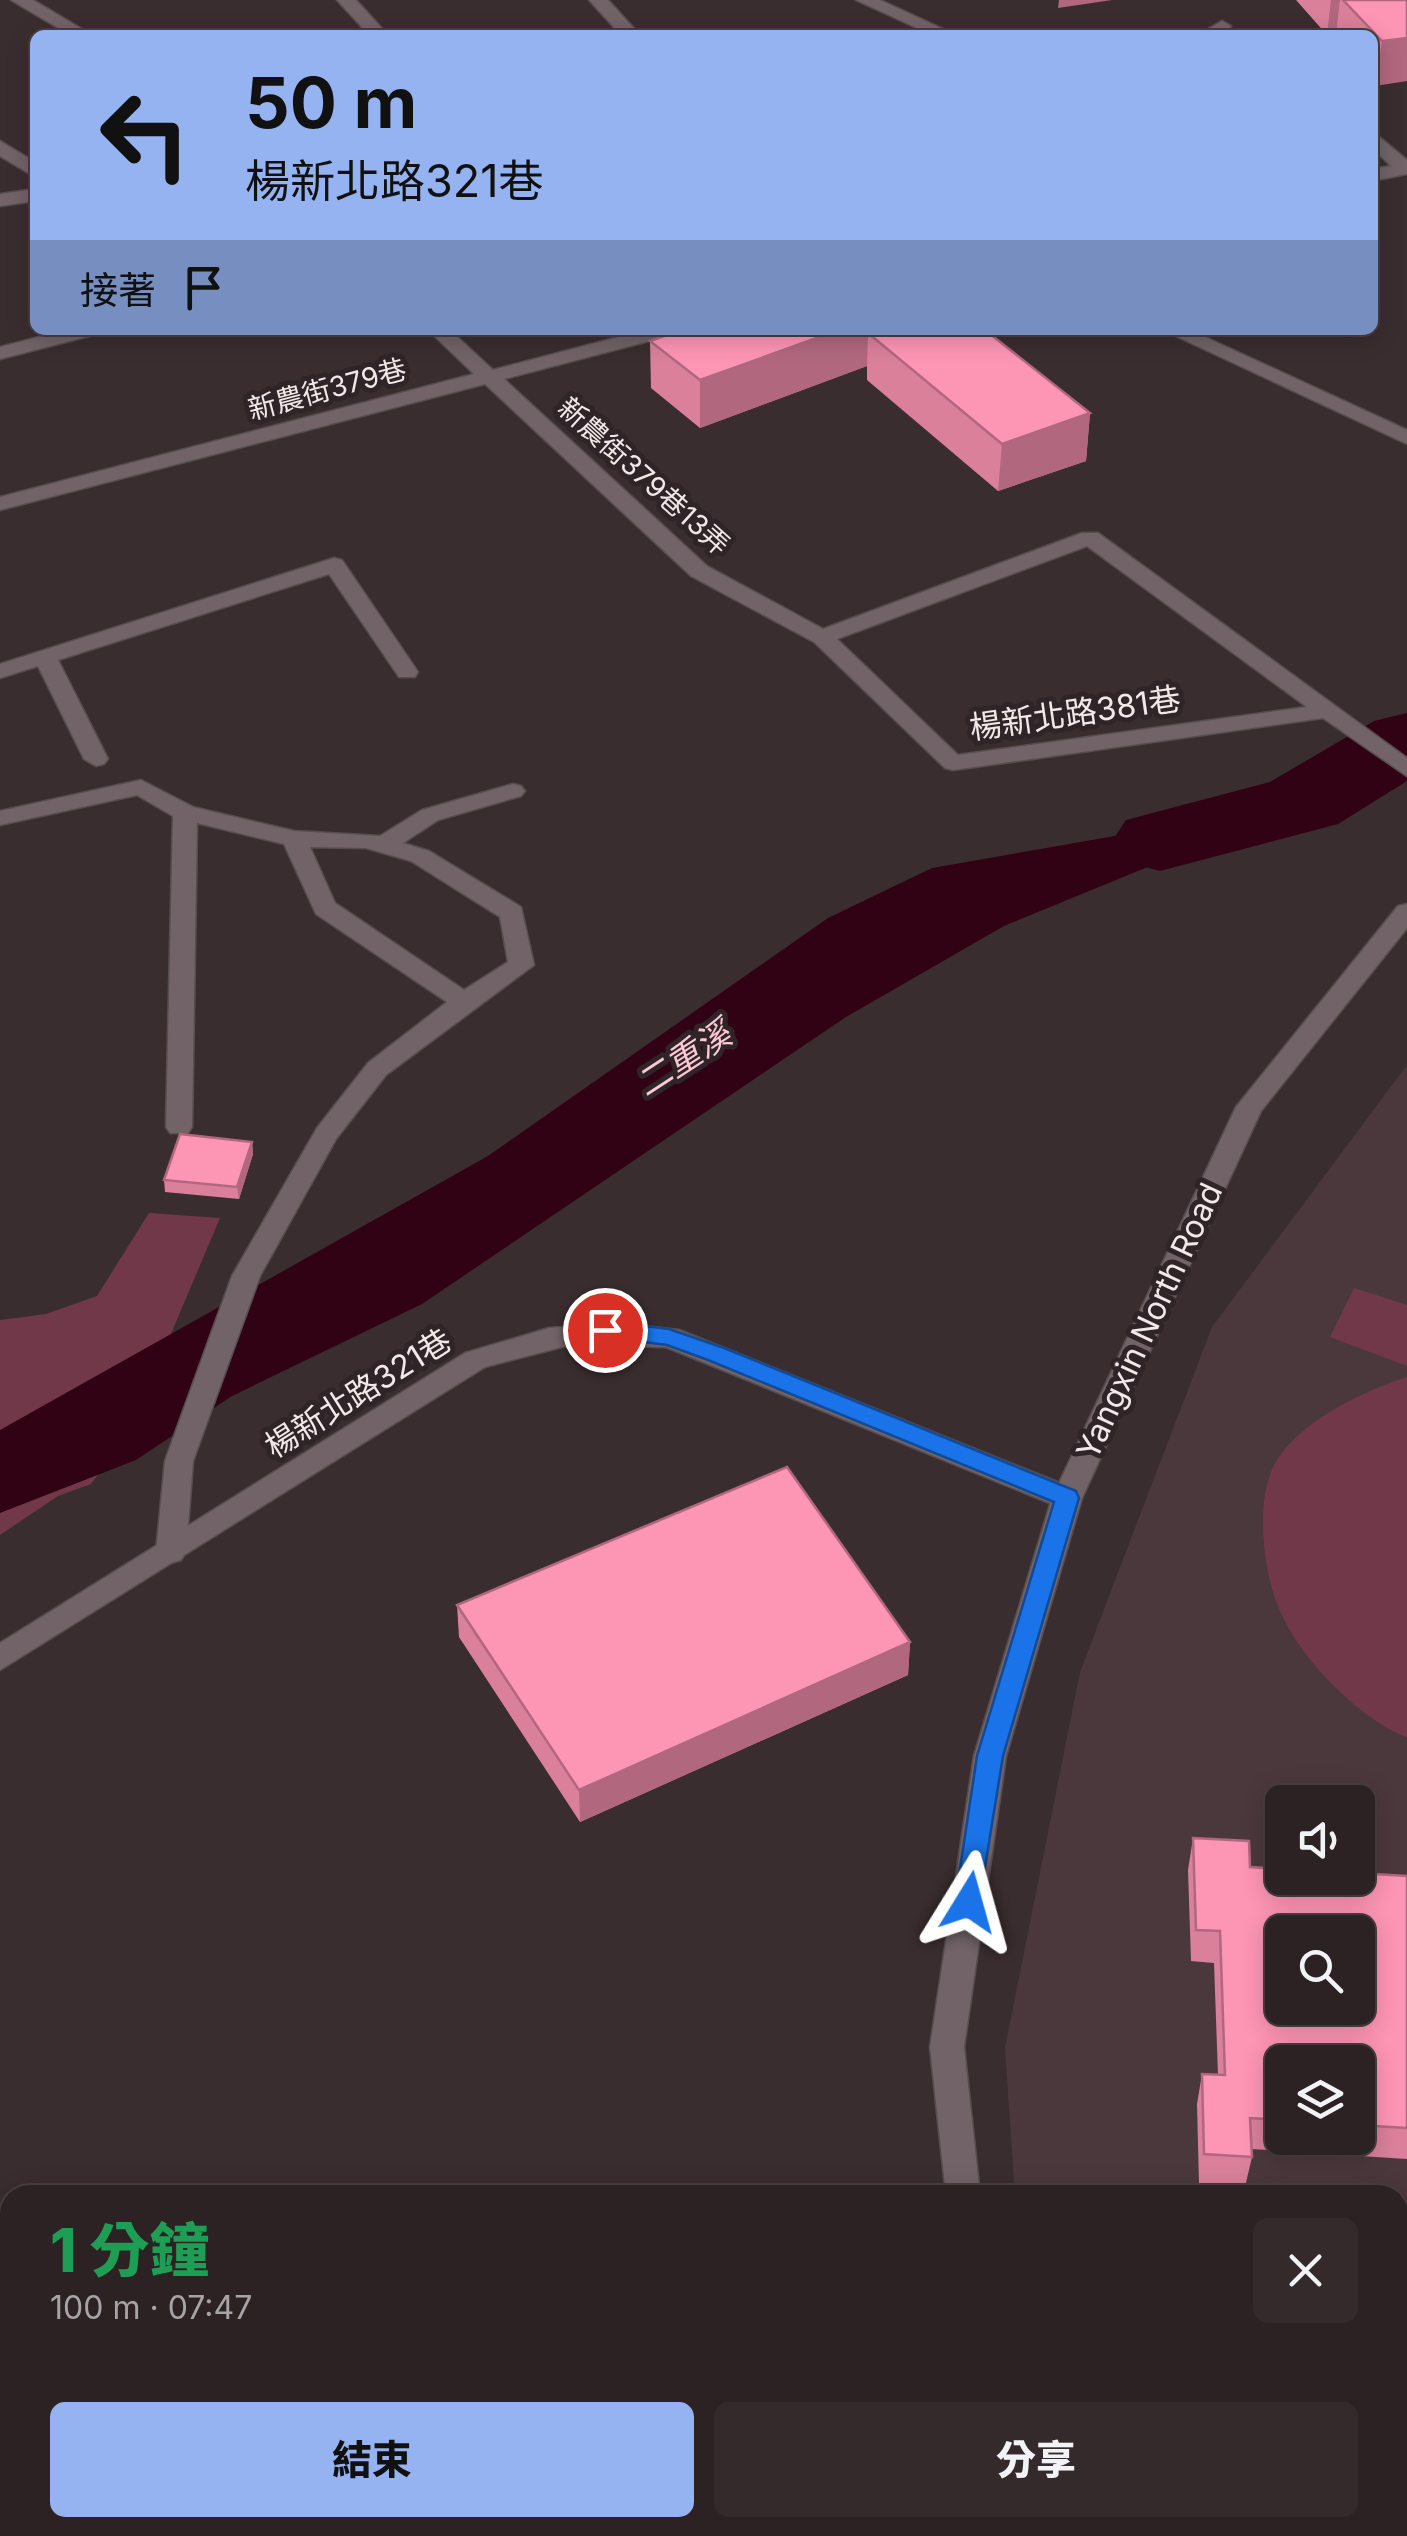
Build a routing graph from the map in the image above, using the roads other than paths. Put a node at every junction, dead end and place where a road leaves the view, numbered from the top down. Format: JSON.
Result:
{"nodes":[{"id":1,"x":19,"y":0,"type":"edge"},
{"id":2,"x":346,"y":0,"type":"edge"},
{"id":3,"x":598,"y":0,"type":"edge"},
{"id":4,"x":865,"y":0,"type":"edge"},
{"id":5,"x":0,"y":5,"type":"edge"},
{"id":6,"x":74,"y":30,"type":"edge"},
{"id":7,"x":374,"y":30,"type":"edge"},
{"id":8,"x":626,"y":30,"type":"edge"},
{"id":9,"x":936,"y":30,"type":"edge"},
{"id":10,"x":1378,"y":143,"type":"edge"},
{"id":11,"x":0,"y":147,"type":"edge"},
{"id":12,"x":30,"y":168,"type":"edge"},
{"id":13,"x":1406,"y":168,"type":"edge"},
{"id":14,"x":1378,"y":174,"type":"edge"},
{"id":15,"x":30,"y":195,"type":"edge"},
{"id":16,"x":0,"y":200,"type":"edge"},
{"id":17,"x":70,"y":335,"type":"edge"},
{"id":18,"x":443,"y":335,"type":"edge"},
{"id":19,"x":649,"y":335,"type":"edge"},
{"id":20,"x":1184,"y":335,"type":"edge"},
{"id":21,"x":0,"y":353,"type":"edge"},
{"id":22,"x":487,"y":375,"type":"junction"},
{"id":23,"x":1407,"y":438,"type":"edge"},
{"id":24,"x":0,"y":504,"type":"edge"},
{"id":25,"x":822,"y":638,"type":"junction"},
{"id":26,"x":45,"y":656,"type":"junction"},
{"id":27,"x":0,"y":671,"type":"edge"},
{"id":28,"x":408,"y":672,"type":"dead end"},
{"id":29,"x":1326,"y":711,"type":"junction"},
{"id":30,"x":96,"y":759,"type":"dead end"},
{"id":31,"x":1407,"y":769,"type":"edge"},
{"id":32,"x":512,"y":791,"type":"dead end"},
{"id":33,"x":185,"y":813,"type":"junction"},
{"id":34,"x":0,"y":818,"type":"edge"},
{"id":35,"x":294,"y":839,"type":"junction"},
{"id":36,"x":382,"y":845,"type":"junction"},
{"id":37,"x":1407,"y":912,"type":"edge"},
{"id":38,"x":464,"y":1002,"type":"junction"},
{"id":39,"x":179,"y":1128,"type":"dead end"},
{"id":40,"x":1067,"y":1498,"type":"junction"},
{"id":41,"x":171,"y":1552,"type":"junction"},
{"id":42,"x":0,"y":1658,"type":"edge"},
{"id":43,"x":962,"y":2185,"type":"edge"}],
"edges":[{"from":1,"to":5,"type":"street"},
{"from":1,"to":6,"type":"street"},
{"from":2,"to":7,"type":"street"},
{"from":3,"to":8,"type":"street"},
{"from":4,"to":9,"type":"street"},
{"from":10,"to":13,"type":"street"},
{"from":11,"to":12,"type":"street"},
{"from":13,"to":14,"type":"street"},
{"from":15,"to":16,"type":"street"},
{"from":17,"to":21,"type":"street"},
{"from":18,"to":22,"type":"street","name":"新農街379巷13弄"},
{"from":19,"to":22,"type":"street","name":"新農街379巷"},
{"from":20,"to":23,"type":"street"},
{"from":22,"to":24,"type":"street","name":"新農街379巷"},
{"from":22,"to":25,"type":"street","name":"新農街379巷13弄"},
{"from":25,"to":29,"type":"street","name":"楊新北路381巷"},
{"from":25,"to":29,"type":"street"},
{"from":26,"to":27,"type":"street"},
{"from":26,"to":28,"type":"street"},
{"from":26,"to":30,"type":"street"},
{"from":29,"to":31,"type":"street"},
{"from":32,"to":36,"type":"street"},
{"from":33,"to":34,"type":"street"},
{"from":33,"to":35,"type":"street"},
{"from":33,"to":39,"type":"street"},
{"from":35,"to":36,"type":"street"},
{"from":35,"to":38,"type":"street"},
{"from":36,"to":38,"type":"street"},
{"from":37,"to":40,"type":"street","name":"Yangxin North Road"},
{"from":38,"to":41,"type":"street"},
{"from":40,"to":41,"type":"street","name":"楊新北路321巷"},
{"from":40,"to":43,"type":"street","name":"Yangxin North Road"},
{"from":41,"to":42,"type":"street","name":"楊新北路321巷"}]}
